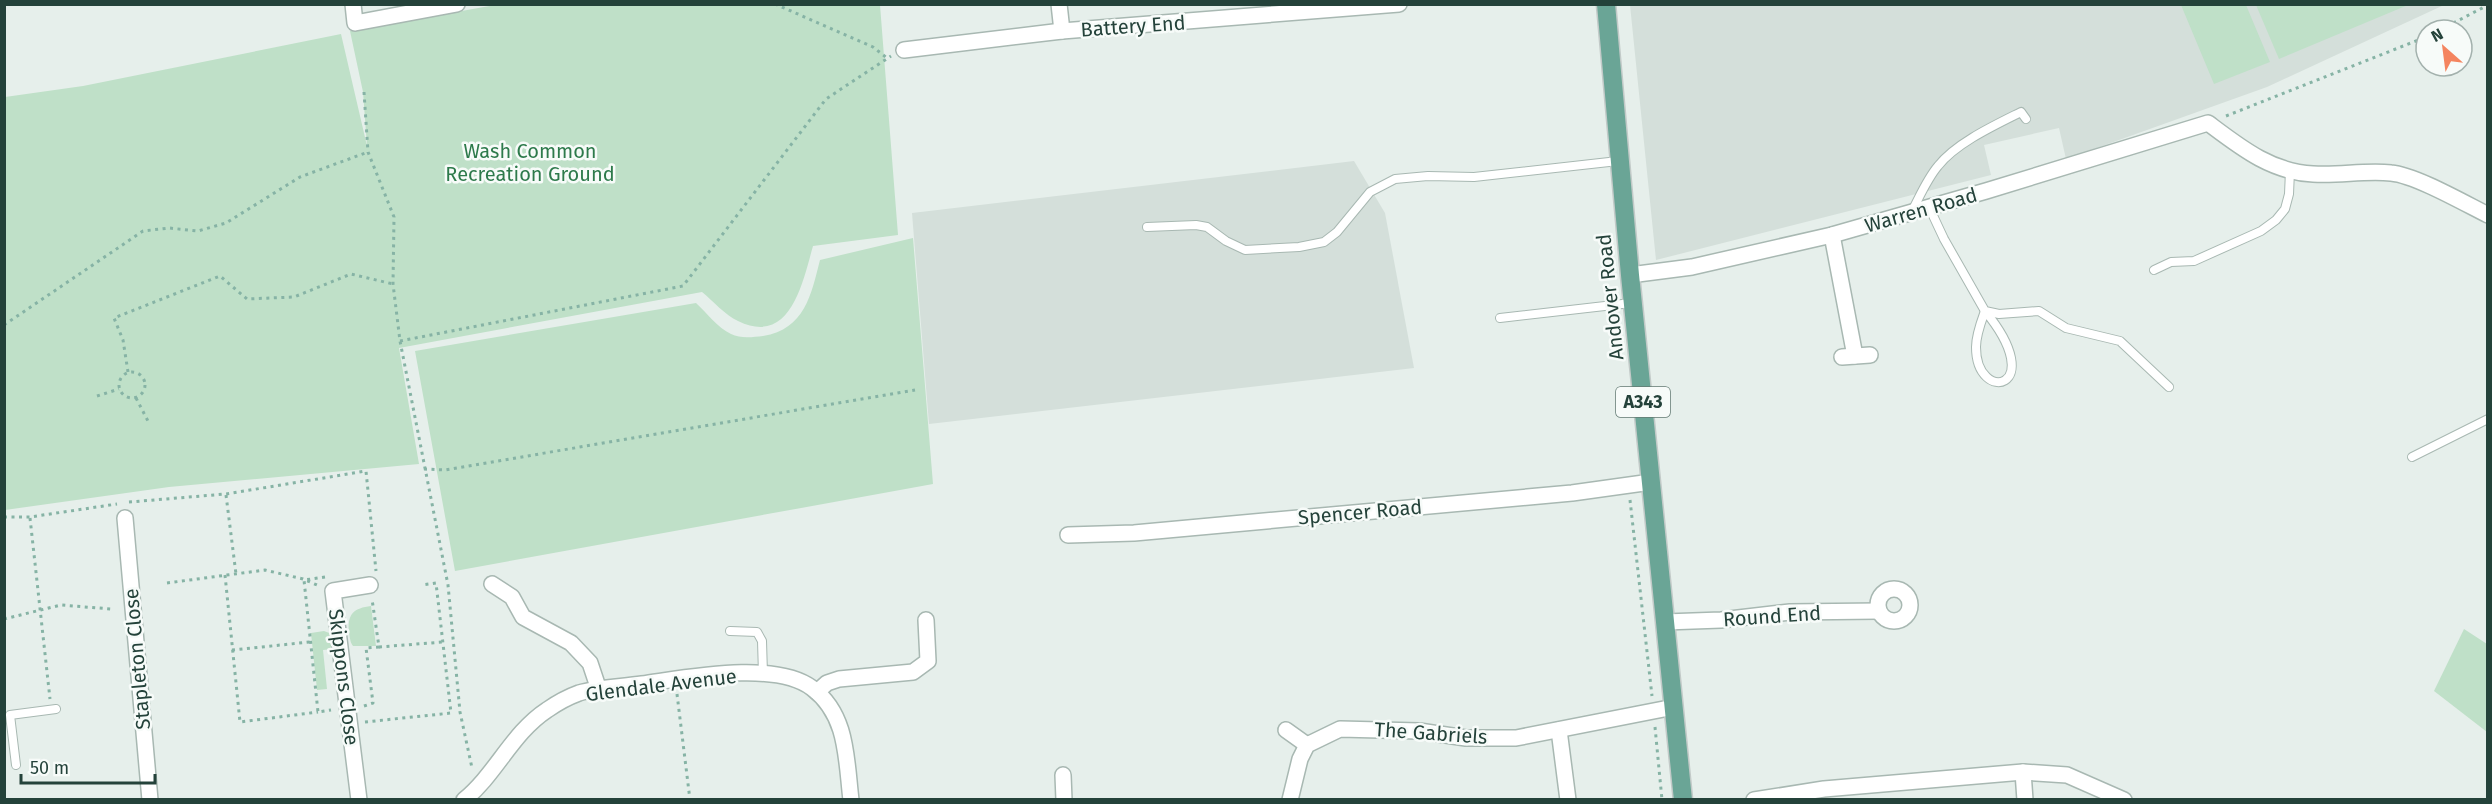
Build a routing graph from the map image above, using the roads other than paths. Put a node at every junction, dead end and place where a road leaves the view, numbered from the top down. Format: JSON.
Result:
{"nodes":[{"id":1,"x":353,"y":4,"type":"edge"},
{"id":2,"x":457,"y":4,"type":"edge"},
{"id":3,"x":1059,"y":4,"type":"edge"},
{"id":4,"x":1399,"y":4,"type":"edge"},
{"id":5,"x":1606,"y":4,"type":"edge"},
{"id":6,"x":1062,"y":32,"type":"junction"},
{"id":7,"x":904,"y":50,"type":"road end"},
{"id":8,"x":2026,"y":119,"type":"dead end"},
{"id":9,"x":1620,"y":161,"type":"junction"},
{"id":10,"x":2290,"y":171,"type":"junction"},
{"id":11,"x":1929,"y":207,"type":"junction"},
{"id":12,"x":1912,"y":211,"type":"junction"},
{"id":13,"x":2487,"y":215,"type":"edge"},
{"id":14,"x":1147,"y":227,"type":"dead end"},
{"id":15,"x":1832,"y":236,"type":"junction"},
{"id":16,"x":2154,"y":270,"type":"dead end"},
{"id":17,"x":1630,"y":275,"type":"junction"},
{"id":18,"x":1633,"y":303,"type":"junction"},
{"id":19,"x":1985,"y":311,"type":"junction"},
{"id":20,"x":1500,"y":318,"type":"dead end"},
{"id":21,"x":1856,"y":356,"type":"dead end"},
{"id":22,"x":2169,"y":387,"type":"dead end"},
{"id":23,"x":2487,"y":419,"type":"edge"},
{"id":24,"x":2412,"y":457,"type":"dead end"},
{"id":25,"x":1651,"y":482,"type":"junction"},
{"id":26,"x":126,"y":518,"type":"dead end"},
{"id":27,"x":1068,"y":535,"type":"dead end"},
{"id":28,"x":373,"y":584,"type":"road end"},
{"id":29,"x":492,"y":584,"type":"dead end"},
{"id":30,"x":1879,"y":611,"type":"dead end"},
{"id":31,"x":926,"y":620,"type":"dead end"},
{"id":32,"x":1665,"y":622,"type":"junction"},
{"id":33,"x":730,"y":631,"type":"dead end"},
{"id":34,"x":763,"y":674,"type":"junction"},
{"id":35,"x":598,"y":690,"type":"junction"},
{"id":36,"x":817,"y":692,"type":"junction"},
{"id":37,"x":54,"y":707,"type":"road end"},
{"id":38,"x":1674,"y":707,"type":"junction"},
{"id":39,"x":1286,"y":730,"type":"dead end"},
{"id":40,"x":1559,"y":730,"type":"junction"},
{"id":41,"x":1307,"y":745,"type":"junction"},
{"id":42,"x":16,"y":765,"type":"dead end"},
{"id":43,"x":2023,"y":772,"type":"junction"},
{"id":44,"x":1063,"y":775,"type":"dead end"},
{"id":45,"x":150,"y":800,"type":"edge"},
{"id":46,"x":359,"y":800,"type":"edge"},
{"id":47,"x":464,"y":800,"type":"edge"},
{"id":48,"x":851,"y":800,"type":"edge"},
{"id":49,"x":1064,"y":800,"type":"edge"},
{"id":50,"x":1290,"y":800,"type":"edge"},
{"id":51,"x":1568,"y":800,"type":"edge"},
{"id":52,"x":1683,"y":800,"type":"edge"},
{"id":53,"x":1754,"y":800,"type":"edge"},
{"id":54,"x":2025,"y":800,"type":"edge"},
{"id":55,"x":2124,"y":800,"type":"edge"}],
"edges":[{"from":1,"to":2,"type":"street"},
{"from":3,"to":6,"type":"street"},
{"from":4,"to":6,"type":"street","name":"Battery End"},
{"from":5,"to":9,"type":"main road","name":"Andover Road","number":"A343"},
{"from":6,"to":7,"type":"street","name":"Battery End"},
{"from":8,"to":12,"type":"lane"},
{"from":9,"to":14,"type":"lane"},
{"from":9,"to":17,"type":"main road","name":"Andover Road","number":"A343"},
{"from":10,"to":11,"type":"street","name":"Warren Road"},
{"from":10,"to":13,"type":"street"},
{"from":10,"to":16,"type":"lane"},
{"from":11,"to":12,"type":"street","name":"Warren Road"},
{"from":11,"to":19,"type":"lane"},
{"from":12,"to":15,"type":"street","name":"Warren Road"},
{"from":15,"to":17,"type":"street","name":"Warren Road"},
{"from":15,"to":21,"type":"street"},
{"from":17,"to":18,"type":"main road","name":"Andover Road","number":"A343"},
{"from":18,"to":20,"type":"lane"},
{"from":18,"to":25,"type":"main road","name":"Andover Road","number":"A343"},
{"from":19,"to":19,"type":"lane"},
{"from":19,"to":22,"type":"lane"},
{"from":23,"to":24,"type":"lane"},
{"from":25,"to":27,"type":"street","name":"Spencer Road"},
{"from":25,"to":32,"type":"main road","name":"Andover Road","number":"A343"},
{"from":26,"to":45,"type":"street","name":"Stapleton Close"},
{"from":28,"to":46,"type":"street","name":"Skippons Close"},
{"from":29,"to":35,"type":"street"},
{"from":30,"to":32,"type":"street","name":"Round End"},
{"from":31,"to":36,"type":"street"},
{"from":32,"to":38,"type":"main road","name":"Andover Road","number":"A343"},
{"from":33,"to":34,"type":"lane"},
{"from":34,"to":35,"type":"street","name":"Glendale Avenue"},
{"from":34,"to":36,"type":"street","name":"Glendale Avenue"},
{"from":35,"to":47,"type":"street","name":"Glendale Avenue"},
{"from":36,"to":48,"type":"street","name":"Glendale Avenue"},
{"from":37,"to":42,"type":"lane"},
{"from":38,"to":40,"type":"street","name":"The Gabriels"},
{"from":38,"to":52,"type":"main road","name":"Andover Road","number":"A343"},
{"from":39,"to":41,"type":"street"},
{"from":40,"to":41,"type":"street","name":"The Gabriels"},
{"from":40,"to":51,"type":"street"},
{"from":41,"to":50,"type":"street"},
{"from":43,"to":53,"type":"street"},
{"from":43,"to":54,"type":"street"},
{"from":43,"to":55,"type":"street"},
{"from":44,"to":49,"type":"street"}]}
